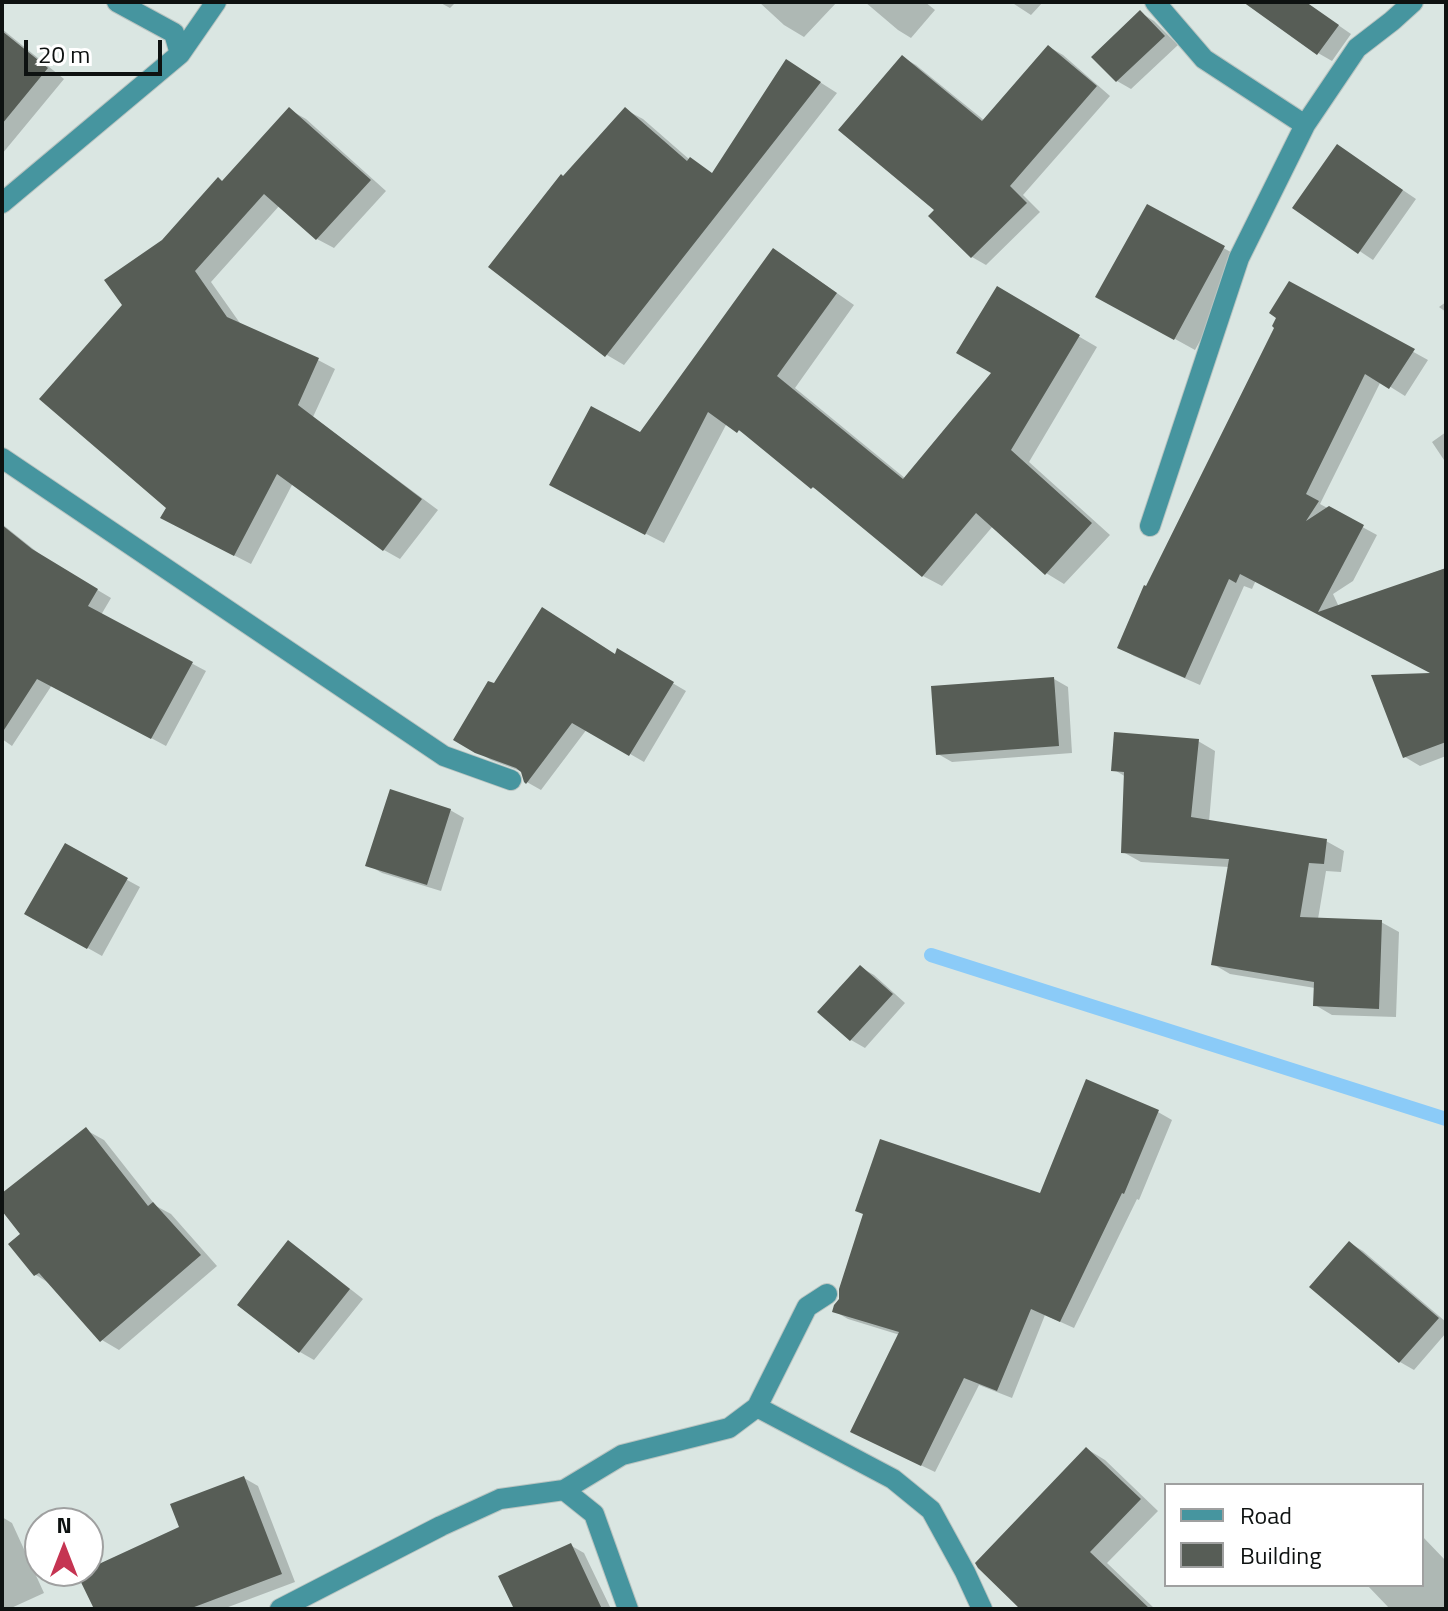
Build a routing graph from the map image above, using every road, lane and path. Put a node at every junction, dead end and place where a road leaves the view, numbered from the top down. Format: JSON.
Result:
{"nodes":[{"id":1,"x":117,"y":2,"type":"edge"},
{"id":2,"x":216,"y":2,"type":"edge"},
{"id":3,"x":1155,"y":2,"type":"edge"},
{"id":4,"x":1413,"y":2,"type":"edge"},
{"id":5,"x":180,"y":54,"type":"junction"},
{"id":6,"x":1305,"y":125,"type":"junction"},
{"id":7,"x":2,"y":203,"type":"edge"},
{"id":8,"x":2,"y":458,"type":"edge"},
{"id":9,"x":1150,"y":526,"type":"dead end"},
{"id":10,"x":511,"y":780,"type":"dead end"},
{"id":11,"x":827,"y":1294,"type":"dead end"},
{"id":12,"x":757,"y":1407,"type":"junction"},
{"id":13,"x":564,"y":1490,"type":"junction"},
{"id":14,"x":280,"y":1609,"type":"edge"},
{"id":15,"x":628,"y":1609,"type":"edge"},
{"id":16,"x":982,"y":1609,"type":"edge"}],
"edges":[{"from":1,"to":5,"type":"street"},
{"from":2,"to":5,"type":"street"},
{"from":3,"to":6,"type":"street"},
{"from":4,"to":6,"type":"street"},
{"from":5,"to":7,"type":"street"},
{"from":6,"to":9,"type":"street"},
{"from":8,"to":10,"type":"street"},
{"from":11,"to":12,"type":"street"},
{"from":12,"to":13,"type":"street"},
{"from":12,"to":16,"type":"street"},
{"from":13,"to":14,"type":"street"},
{"from":13,"to":15,"type":"street"}]}
